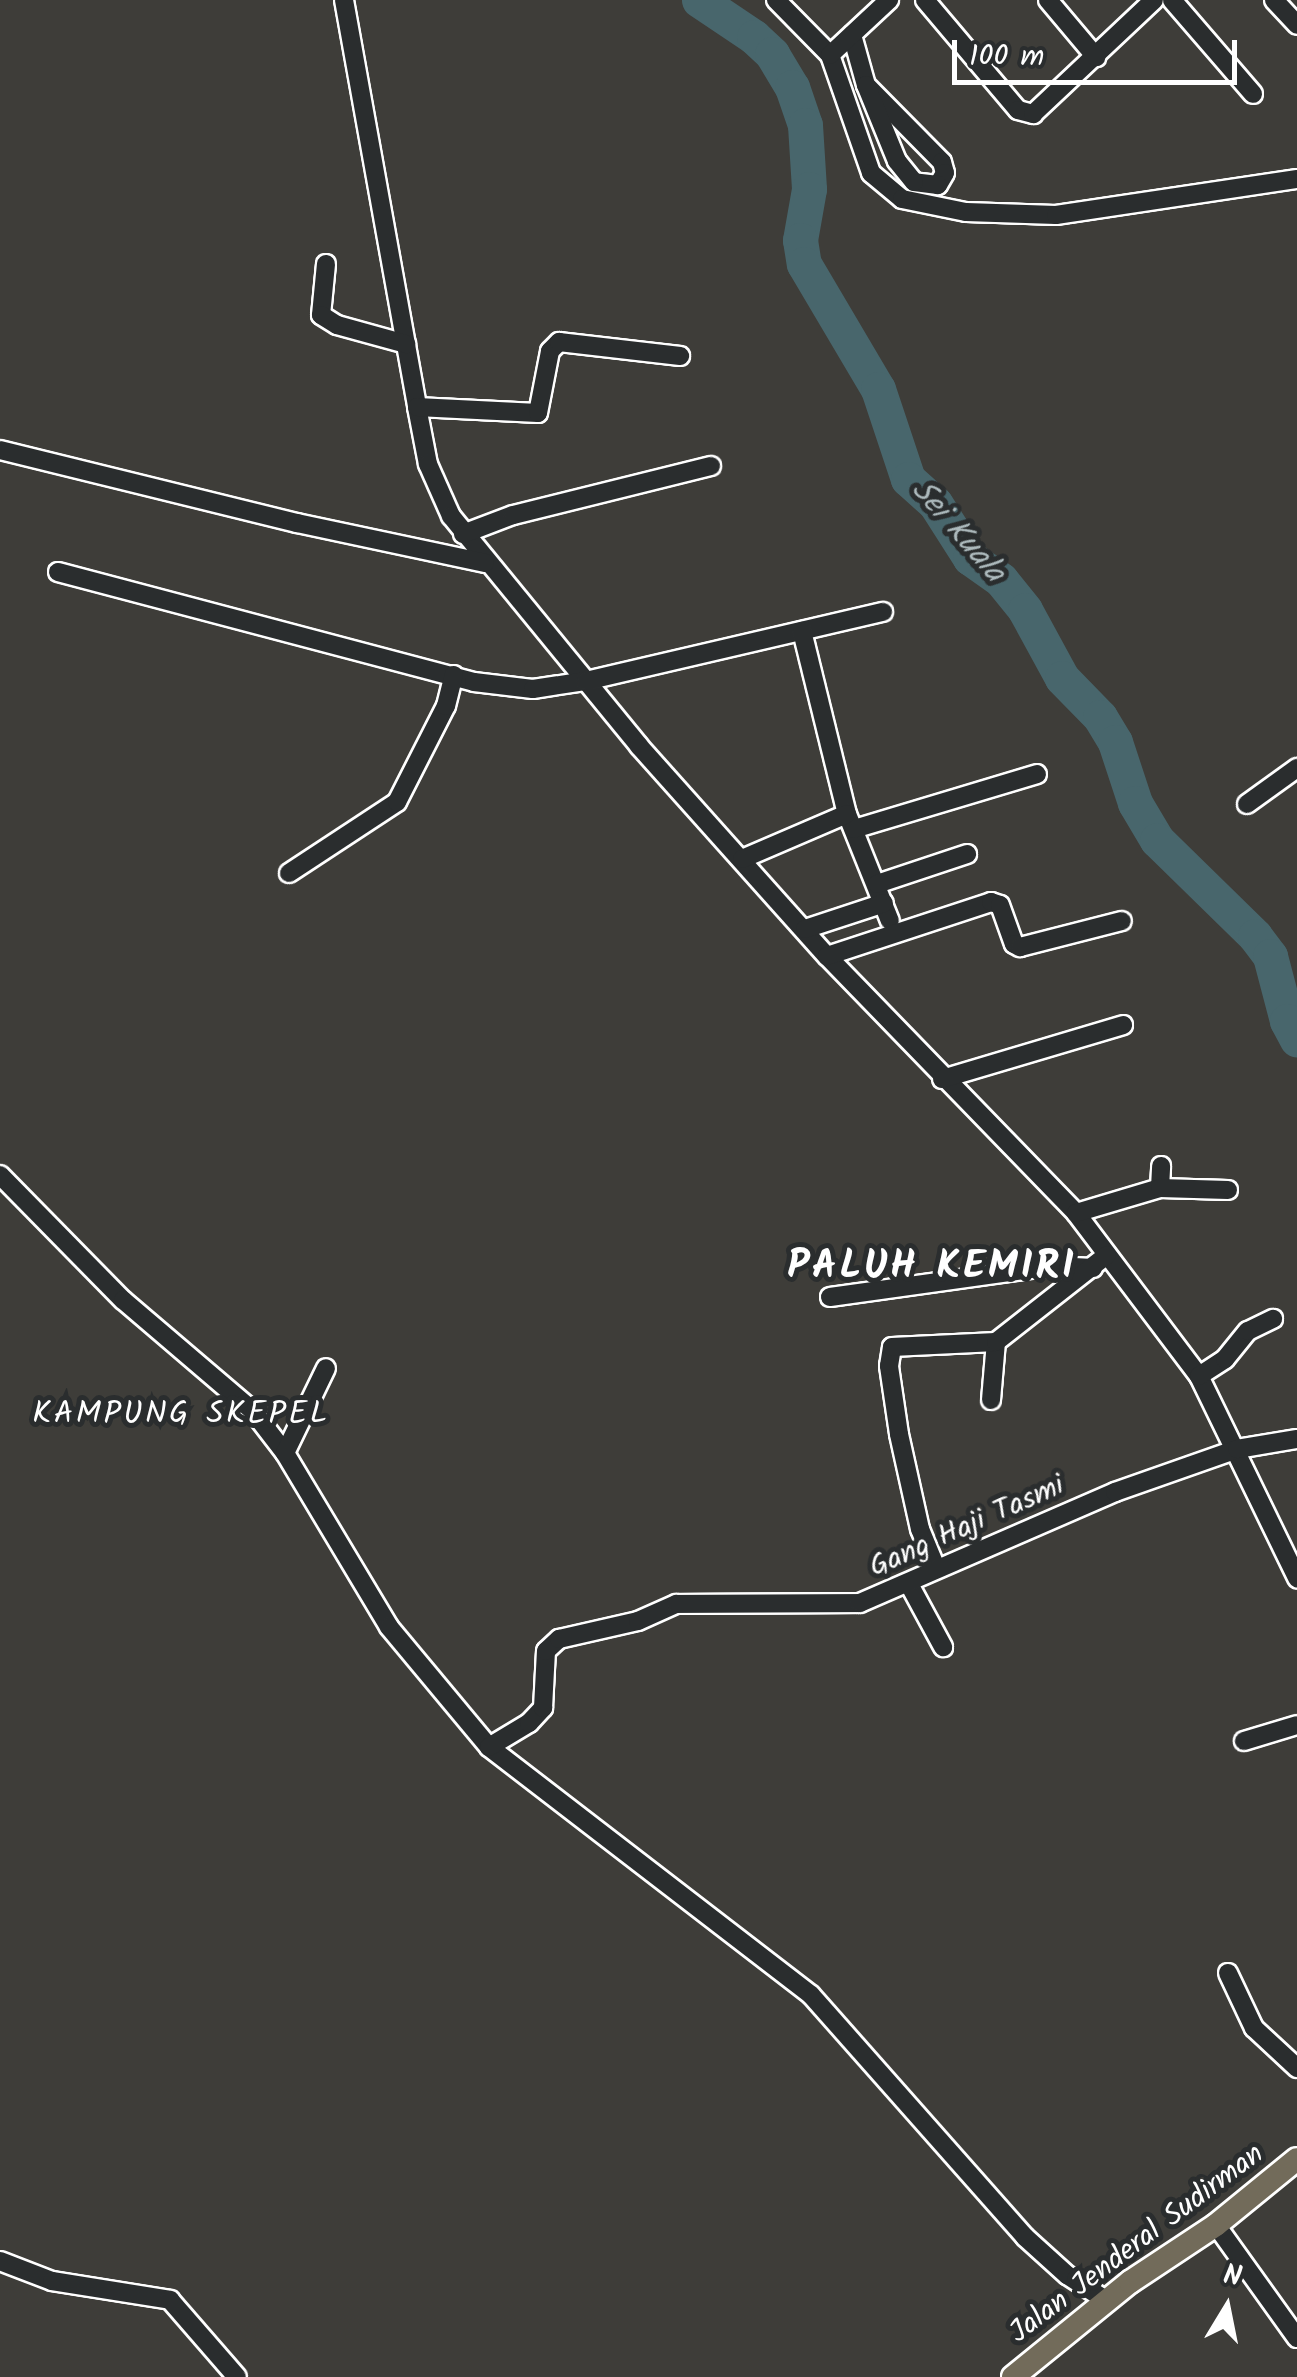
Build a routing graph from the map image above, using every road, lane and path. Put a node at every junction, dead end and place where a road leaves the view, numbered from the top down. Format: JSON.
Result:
{"nodes":[{"id":1,"x":344,"y":0,"type":"edge"},
{"id":2,"x":776,"y":0,"type":"edge"},
{"id":3,"x":889,"y":0,"type":"edge"},
{"id":4,"x":925,"y":0,"type":"edge"},
{"id":5,"x":1048,"y":0,"type":"edge"},
{"id":6,"x":1154,"y":0,"type":"edge"},
{"id":7,"x":1172,"y":0,"type":"edge"},
{"id":8,"x":1274,"y":0,"type":"edge"},
{"id":9,"x":1297,"y":25,"type":"edge"},
{"id":10,"x":852,"y":35,"type":"junction"},
{"id":11,"x":830,"y":55,"type":"junction"},
{"id":12,"x":1096,"y":56,"type":"junction"},
{"id":13,"x":866,"y":85,"type":"junction"},
{"id":14,"x":1252,"y":94,"type":"dead end"},
{"id":15,"x":1297,"y":179,"type":"edge"},
{"id":16,"x":326,"y":264,"type":"dead end"},
{"id":17,"x":406,"y":344,"type":"junction"},
{"id":18,"x":680,"y":356,"type":"dead end"},
{"id":19,"x":417,"y":407,"type":"junction"},
{"id":20,"x":0,"y":450,"type":"edge"},
{"id":21,"x":711,"y":466,"type":"dead end"},
{"id":22,"x":462,"y":534,"type":"junction"},
{"id":23,"x":485,"y":563,"type":"junction"},
{"id":24,"x":58,"y":572,"type":"dead end"},
{"id":25,"x":883,"y":612,"type":"dead end"},
{"id":26,"x":802,"y":631,"type":"junction"},
{"id":27,"x":454,"y":675,"type":"junction"},
{"id":28,"x":586,"y":681,"type":"junction"},
{"id":29,"x":1297,"y":768,"type":"edge"},
{"id":30,"x":1038,"y":774,"type":"dead end"},
{"id":31,"x":1246,"y":804,"type":"dead end"},
{"id":32,"x":851,"y":822,"type":"junction"},
{"id":33,"x":967,"y":854,"type":"dead end"},
{"id":34,"x":742,"y":860,"type":"junction"},
{"id":35,"x":289,"y":873,"type":"dead end"},
{"id":36,"x":877,"y":884,"type":"junction"},
{"id":37,"x":884,"y":903,"type":"junction"},
{"id":38,"x":890,"y":921,"type":"dead end"},
{"id":39,"x":1122,"y":921,"type":"dead end"},
{"id":40,"x":805,"y":929,"type":"junction"},
{"id":41,"x":826,"y":956,"type":"junction"},
{"id":42,"x":1123,"y":1025,"type":"dead end"},
{"id":43,"x":942,"y":1078,"type":"junction"},
{"id":44,"x":1161,"y":1166,"type":"dead end"},
{"id":45,"x":0,"y":1175,"type":"edge"},
{"id":46,"x":1160,"y":1188,"type":"junction"},
{"id":47,"x":1228,"y":1190,"type":"dead end"},
{"id":48,"x":1076,"y":1213,"type":"junction"},
{"id":49,"x":1100,"y":1261,"type":"junction"},
{"id":50,"x":830,"y":1296,"type":"dead end"},
{"id":51,"x":1273,"y":1319,"type":"dead end"},
{"id":52,"x":996,"y":1342,"type":"junction"},
{"id":53,"x":326,"y":1368,"type":"dead end"},
{"id":54,"x":1198,"y":1376,"type":"junction"},
{"id":55,"x":991,"y":1400,"type":"dead end"},
{"id":56,"x":1297,"y":1439,"type":"edge"},
{"id":57,"x":1237,"y":1450,"type":"junction"},
{"id":58,"x":285,"y":1453,"type":"junction"},
{"id":59,"x":936,"y":1568,"type":"junction"},
{"id":60,"x":1297,"y":1578,"type":"edge"},
{"id":61,"x":910,"y":1584,"type":"junction"},
{"id":62,"x":944,"y":1648,"type":"dead end"},
{"id":63,"x":1297,"y":1725,"type":"edge"},
{"id":64,"x":1244,"y":1741,"type":"dead end"},
{"id":65,"x":489,"y":1748,"type":"junction"},
{"id":66,"x":1228,"y":1973,"type":"dead end"},
{"id":67,"x":1297,"y":2068,"type":"edge"},
{"id":68,"x":1297,"y":2159,"type":"edge"},
{"id":69,"x":1216,"y":2225,"type":"junction"},
{"id":70,"x":0,"y":2261,"type":"edge"},
{"id":71,"x":1106,"y":2301,"type":"junction"},
{"id":72,"x":1297,"y":2338,"type":"edge"},
{"id":73,"x":237,"y":2377,"type":"edge"},
{"id":74,"x":1014,"y":2377,"type":"edge"}],
"edges":[{"from":1,"to":17,"type":"street"},
{"from":2,"to":11,"type":"street"},
{"from":3,"to":10,"type":"street"},
{"from":4,"to":12,"type":"street"},
{"from":5,"to":12,"type":"street"},
{"from":6,"to":12,"type":"street"},
{"from":7,"to":14,"type":"street"},
{"from":8,"to":9,"type":"street"},
{"from":10,"to":11,"type":"street"},
{"from":10,"to":13,"type":"street"},
{"from":11,"to":15,"type":"street"},
{"from":13,"to":13,"type":"street"},
{"from":16,"to":17,"type":"street"},
{"from":17,"to":19,"type":"street"},
{"from":18,"to":19,"type":"street"},
{"from":19,"to":22,"type":"street"},
{"from":20,"to":23,"type":"street"},
{"from":21,"to":22,"type":"street"},
{"from":22,"to":23,"type":"street"},
{"from":23,"to":28,"type":"street"},
{"from":24,"to":27,"type":"street"},
{"from":25,"to":26,"type":"street"},
{"from":26,"to":28,"type":"street"},
{"from":26,"to":32,"type":"street"},
{"from":27,"to":28,"type":"street"},
{"from":27,"to":35,"type":"street"},
{"from":28,"to":34,"type":"street"},
{"from":29,"to":31,"type":"street"},
{"from":30,"to":32,"type":"street"},
{"from":32,"to":34,"type":"street"},
{"from":32,"to":36,"type":"street"},
{"from":33,"to":36,"type":"street"},
{"from":34,"to":40,"type":"street"},
{"from":36,"to":37,"type":"street"},
{"from":37,"to":38,"type":"street"},
{"from":37,"to":40,"type":"street"},
{"from":39,"to":41,"type":"street"},
{"from":40,"to":41,"type":"street"},
{"from":41,"to":43,"type":"street"},
{"from":42,"to":43,"type":"street"},
{"from":43,"to":48,"type":"street"},
{"from":44,"to":46,"type":"street"},
{"from":45,"to":58,"type":"street"},
{"from":46,"to":47,"type":"street"},
{"from":46,"to":48,"type":"street"},
{"from":48,"to":49,"type":"street"},
{"from":49,"to":50,"type":"street"},
{"from":49,"to":52,"type":"street"},
{"from":49,"to":54,"type":"street"},
{"from":51,"to":54,"type":"street"},
{"from":52,"to":55,"type":"street"},
{"from":52,"to":59,"type":"street"},
{"from":53,"to":58,"type":"street"},
{"from":54,"to":57,"type":"street"},
{"from":56,"to":57,"type":"street","name":"Gang Haji Tasmi"},
{"from":57,"to":59,"type":"street","name":"Gang Haji Tasmi"},
{"from":57,"to":60,"type":"street"},
{"from":58,"to":65,"type":"street"},
{"from":59,"to":61,"type":"street","name":"Gang Haji Tasmi"},
{"from":61,"to":62,"type":"street"},
{"from":61,"to":65,"type":"street","name":"Gang Haji Tasmi"},
{"from":63,"to":64,"type":"street"},
{"from":65,"to":71,"type":"street"},
{"from":66,"to":67,"type":"street"},
{"from":68,"to":69,"type":"main road","name":"Jalan Jenderal Sudirman"},
{"from":69,"to":71,"type":"main road","name":"Jalan Jenderal Sudirman"},
{"from":69,"to":72,"type":"street"},
{"from":70,"to":73,"type":"street"},
{"from":71,"to":74,"type":"main road","name":"Jalan Jenderal Sudirman"}]}
